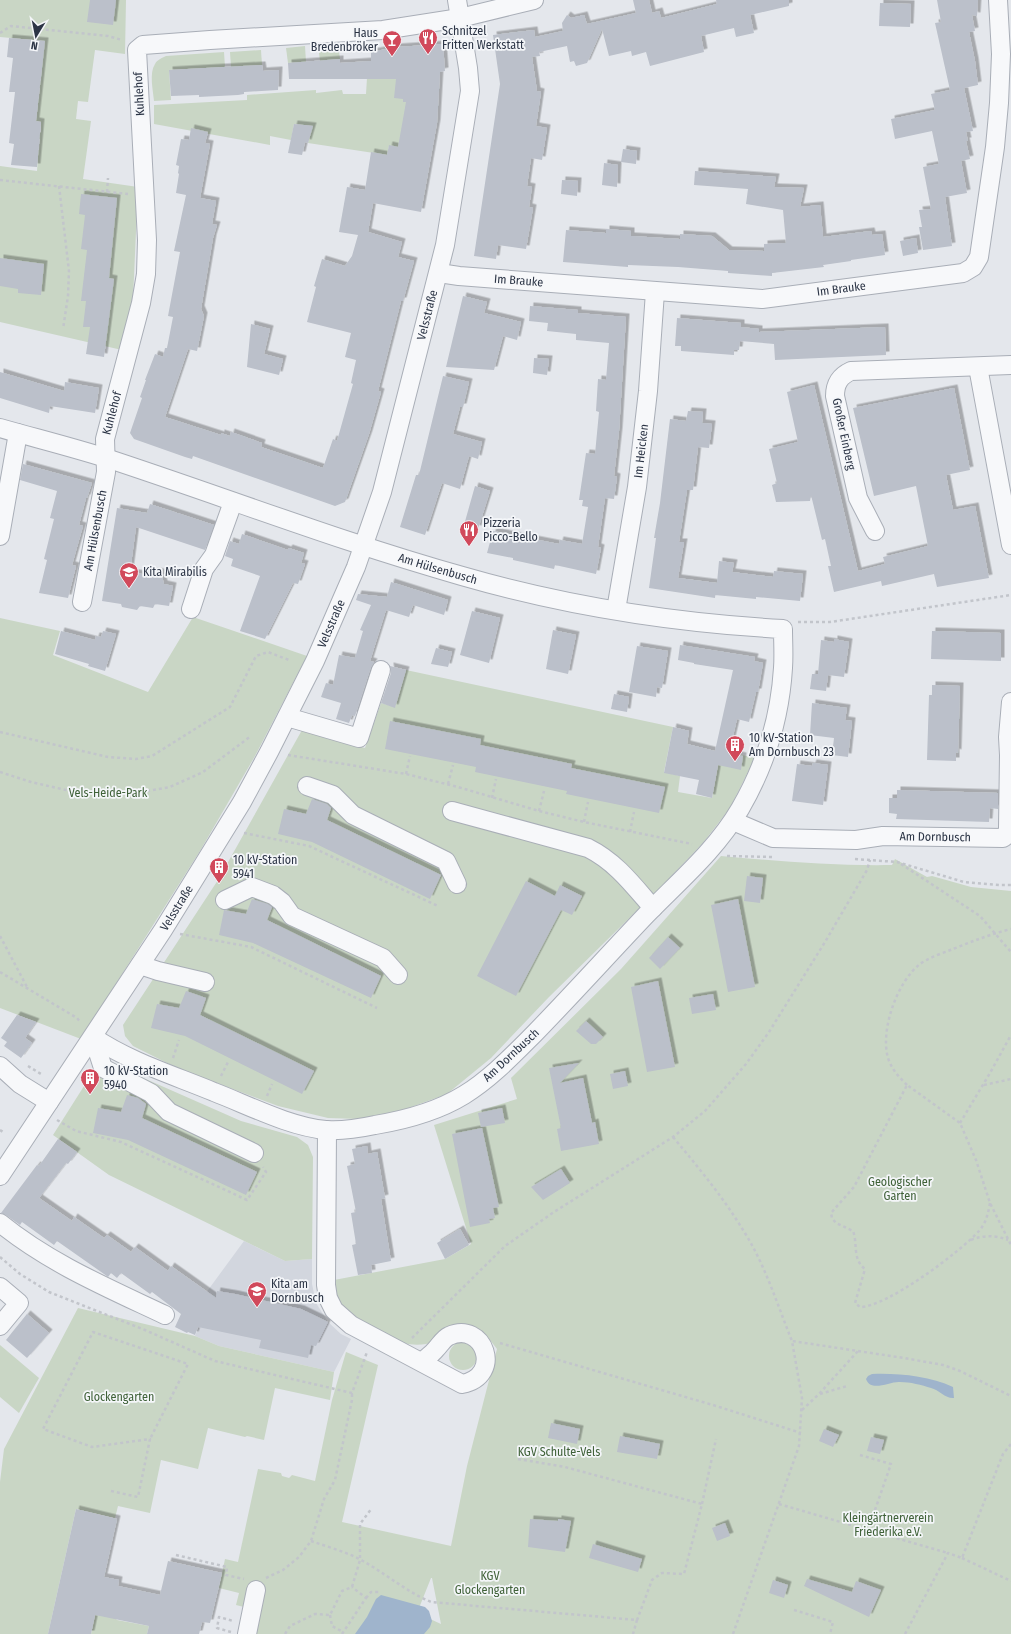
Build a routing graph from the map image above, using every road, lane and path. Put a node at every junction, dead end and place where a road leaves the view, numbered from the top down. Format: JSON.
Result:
{"nodes":[{"id":1,"x":457,"y":0,"type":"edge"},
{"id":2,"x":534,"y":0,"type":"edge"},
{"id":3,"x":998,"y":0,"type":"edge"},
{"id":4,"x":460,"y":18,"type":"junction"},
{"id":5,"x":0,"y":33,"type":"edge"},
{"id":6,"x":137,"y":50,"type":"junction"},
{"id":7,"x":108,"y":178,"type":"dead end"},
{"id":8,"x":0,"y":180,"type":"edge"},
{"id":9,"x":59,"y":186,"type":"junction"},
{"id":10,"x":107,"y":192,"type":"junction"},
{"id":11,"x":144,"y":196,"type":"junction"},
{"id":12,"x":439,"y":273,"type":"junction"},
{"id":13,"x":654,"y":292,"type":"junction"},
{"id":14,"x":63,"y":329,"type":"dead end"},
{"id":15,"x":1011,"y":365,"type":"edge"},
{"id":16,"x":978,"y":367,"type":"junction"},
{"id":17,"x":0,"y":428,"type":"edge"},
{"id":18,"x":18,"y":433,"type":"junction"},
{"id":19,"x":105,"y":458,"type":"junction"},
{"id":20,"x":233,"y":502,"type":"junction"},
{"id":21,"x":875,"y":531,"type":"dead end"},
{"id":22,"x":0,"y":536,"type":"edge"},
{"id":23,"x":1011,"y":545,"type":"edge"},
{"id":24,"x":364,"y":546,"type":"junction"},
{"id":25,"x":1011,"y":595,"type":"edge"},
{"id":26,"x":82,"y":602,"type":"dead end"},
{"id":27,"x":191,"y":609,"type":"dead end"},
{"id":28,"x":616,"y":610,"type":"junction"},
{"id":29,"x":783,"y":629,"type":"junction"},
{"id":30,"x":289,"y":660,"type":"dead end"},
{"id":31,"x":381,"y":670,"type":"dead end"},
{"id":32,"x":1011,"y":702,"type":"edge"},
{"id":33,"x":287,"y":717,"type":"junction"},
{"id":34,"x":0,"y":732,"type":"edge"},
{"id":35,"x":251,"y":736,"type":"dead end"},
{"id":36,"x":270,"y":752,"type":"junction"},
{"id":37,"x":410,"y":756,"type":"dead end"},
{"id":38,"x":453,"y":765,"type":"dead end"},
{"id":39,"x":0,"y":772,"type":"edge"},
{"id":40,"x":406,"y":774,"type":"junction"},
{"id":41,"x":496,"y":779,"type":"dead end"},
{"id":42,"x":448,"y":784,"type":"junction"},
{"id":43,"x":307,"y":786,"type":"dead end"},
{"id":44,"x":544,"y":791,"type":"dead end"},
{"id":45,"x":492,"y":798,"type":"junction"},
{"id":46,"x":588,"y":802,"type":"dead end"},
{"id":47,"x":452,"y":811,"type":"dead end"},
{"id":48,"x":539,"y":811,"type":"junction"},
{"id":49,"x":634,"y":812,"type":"dead end"},
{"id":50,"x":732,"y":821,"type":"junction"},
{"id":51,"x":584,"y":822,"type":"junction"},
{"id":52,"x":226,"y":829,"type":"junction"},
{"id":53,"x":630,"y":832,"type":"junction"},
{"id":54,"x":712,"y":848,"type":"junction"},
{"id":55,"x":778,"y":857,"type":"dead end"},
{"id":56,"x":855,"y":859,"type":"dead end"},
{"id":57,"x":870,"y":860,"type":"junction"},
{"id":58,"x":897,"y":862,"type":"junction"},
{"id":59,"x":457,"y":884,"type":"dead end"},
{"id":60,"x":1011,"y":885,"type":"edge"},
{"id":61,"x":225,"y":900,"type":"dead end"},
{"id":62,"x":438,"y":906,"type":"dead end"},
{"id":63,"x":653,"y":908,"type":"junction"},
{"id":64,"x":1011,"y":929,"type":"edge"},
{"id":65,"x":163,"y":930,"type":"junction"},
{"id":66,"x":995,"y":933,"type":"junction"},
{"id":67,"x":0,"y":936,"type":"edge"},
{"id":68,"x":1011,"y":952,"type":"edge"},
{"id":69,"x":140,"y":965,"type":"junction"},
{"id":70,"x":0,"y":972,"type":"edge"},
{"id":71,"x":398,"y":975,"type":"dead end"},
{"id":72,"x":205,"y":982,"type":"dead end"},
{"id":73,"x":27,"y":988,"type":"junction"},
{"id":74,"x":377,"y":1008,"type":"dead end"},
{"id":75,"x":1011,"y":1035,"type":"edge"},
{"id":76,"x":93,"y":1037,"type":"junction"},
{"id":77,"x":22,"y":1062,"type":"dead end"},
{"id":78,"x":0,"y":1066,"type":"edge"},
{"id":79,"x":41,"y":1074,"type":"dead end"},
{"id":80,"x":1011,"y":1079,"type":"edge"},
{"id":81,"x":908,"y":1085,"type":"junction"},
{"id":82,"x":983,"y":1085,"type":"junction"},
{"id":83,"x":46,"y":1107,"type":"junction"},
{"id":84,"x":960,"y":1123,"type":"junction"},
{"id":85,"x":327,"y":1130,"type":"junction"},
{"id":86,"x":673,"y":1137,"type":"junction"},
{"id":87,"x":257,"y":1159,"type":"joint"},
{"id":88,"x":0,"y":1176,"type":"edge"},
{"id":89,"x":990,"y":1203,"type":"junction"},
{"id":90,"x":0,"y":1223,"type":"edge"},
{"id":91,"x":1008,"y":1240,"type":"junction"},
{"id":92,"x":968,"y":1241,"type":"junction"},
{"id":93,"x":1011,"y":1245,"type":"edge"},
{"id":94,"x":0,"y":1257,"type":"edge"},
{"id":95,"x":0,"y":1287,"type":"edge"},
{"id":96,"x":165,"y":1315,"type":"dead end"},
{"id":97,"x":0,"y":1326,"type":"edge"},
{"id":98,"x":373,"y":1336,"type":"junction"},
{"id":99,"x":792,"y":1341,"type":"junction"},
{"id":100,"x":483,"y":1347,"type":"junction"},
{"id":101,"x":858,"y":1351,"type":"junction"},
{"id":102,"x":406,"y":1353,"type":"junction"},
{"id":103,"x":422,"y":1362,"type":"junction"},
{"id":104,"x":846,"y":1386,"type":"dead end"},
{"id":105,"x":352,"y":1393,"type":"junction"},
{"id":106,"x":819,"y":1394,"type":"junction"},
{"id":107,"x":1011,"y":1396,"type":"edge"},
{"id":108,"x":801,"y":1410,"type":"junction"},
{"id":109,"x":801,"y":1433,"type":"junction"},
{"id":110,"x":150,"y":1439,"type":"junction"},
{"id":111,"x":716,"y":1439,"type":"dead end"},
{"id":112,"x":1011,"y":1444,"type":"edge"},
{"id":113,"x":860,"y":1455,"type":"dead end"},
{"id":114,"x":518,"y":1459,"type":"dead end"},
{"id":115,"x":111,"y":1491,"type":"dead end"},
{"id":116,"x":702,"y":1504,"type":"junction"},
{"id":117,"x":779,"y":1504,"type":"junction"},
{"id":118,"x":372,"y":1508,"type":"dead end"},
{"id":119,"x":868,"y":1530,"type":"junction"},
{"id":120,"x":311,"y":1541,"type":"junction"},
{"id":121,"x":948,"y":1553,"type":"junction"},
{"id":122,"x":176,"y":1555,"type":"dead end"},
{"id":123,"x":962,"y":1558,"type":"junction"},
{"id":124,"x":360,"y":1560,"type":"junction"},
{"id":125,"x":1011,"y":1581,"type":"edge"},
{"id":126,"x":258,"y":1585,"type":"junction"},
{"id":127,"x":352,"y":1587,"type":"junction"},
{"id":128,"x":381,"y":1592,"type":"dead end"},
{"id":129,"x":366,"y":1598,"type":"junction"},
{"id":130,"x":794,"y":1610,"type":"dead end"},
{"id":131,"x":330,"y":1615,"type":"junction"},
{"id":132,"x":636,"y":1620,"type":"junction"},
{"id":133,"x":342,"y":1633,"type":"edge"},
{"id":134,"x":247,"y":1634,"type":"edge"},
{"id":135,"x":285,"y":1634,"type":"edge"},
{"id":136,"x":633,"y":1634,"type":"edge"},
{"id":137,"x":733,"y":1634,"type":"edge"},
{"id":138,"x":830,"y":1634,"type":"edge"},
{"id":139,"x":905,"y":1634,"type":"edge"}],
"edges":[{"from":1,"to":4,"type":"street","name":"Velsstraße"},
{"from":2,"to":4,"type":"street"},
{"from":3,"to":13,"type":"street","name":"Im Brauke"},
{"from":4,"to":6,"type":"street"},
{"from":4,"to":12,"type":"street","name":"Velsstraße"},
{"from":5,"to":6,"type":"path"},
{"from":6,"to":11,"type":"street","name":"Kuhlehof"},
{"from":7,"to":10,"type":"path"},
{"from":8,"to":9,"type":"path"},
{"from":9,"to":10,"type":"path"},
{"from":9,"to":14,"type":"path"},
{"from":10,"to":11,"type":"path"},
{"from":11,"to":19,"type":"street","name":"Kuhlehof"},
{"from":12,"to":13,"type":"street","name":"Im Brauke"},
{"from":12,"to":24,"type":"street","name":"Velsstraße"},
{"from":13,"to":28,"type":"street","name":"Im Heicken"},
{"from":15,"to":16,"type":"street","name":"Großer Einberg"},
{"from":16,"to":21,"type":"street","name":"Großer Einberg"},
{"from":16,"to":23,"type":"street"},
{"from":17,"to":18,"type":"street","name":"Am Hülsenbusch"},
{"from":18,"to":19,"type":"street","name":"Am Hülsenbusch"},
{"from":18,"to":22,"type":"street"},
{"from":19,"to":20,"type":"street","name":"Am Hülsenbusch"},
{"from":19,"to":26,"type":"street","name":"Am Hülsenbusch"},
{"from":20,"to":24,"type":"street","name":"Am Hülsenbusch"},
{"from":20,"to":27,"type":"street"},
{"from":24,"to":28,"type":"street","name":"Am Hülsenbusch"},
{"from":24,"to":33,"type":"street","name":"Velsstraße"},
{"from":25,"to":29,"type":"path"},
{"from":28,"to":29,"type":"street","name":"Am Hülsenbusch"},
{"from":29,"to":50,"type":"street","name":"Am Dornbusch"},
{"from":30,"to":34,"type":"path"},
{"from":31,"to":33,"type":"street"},
{"from":32,"to":50,"type":"street","name":"Am Dornbusch"},
{"from":33,"to":36,"type":"street","name":"Velsstraße"},
{"from":35,"to":39,"type":"path"},
{"from":36,"to":40,"type":"path"},
{"from":36,"to":52,"type":"street","name":"Velsstraße"},
{"from":37,"to":40,"type":"path"},
{"from":38,"to":42,"type":"path"},
{"from":40,"to":42,"type":"path"},
{"from":41,"to":45,"type":"path"},
{"from":42,"to":45,"type":"path"},
{"from":43,"to":59,"type":"street"},
{"from":44,"to":48,"type":"path"},
{"from":45,"to":48,"type":"path"},
{"from":46,"to":51,"type":"path"},
{"from":47,"to":63,"type":"street"},
{"from":48,"to":51,"type":"path"},
{"from":49,"to":53,"type":"path"},
{"from":50,"to":54,"type":"street","name":"Am Dornbusch"},
{"from":51,"to":53,"type":"path"},
{"from":52,"to":62,"type":"path"},
{"from":52,"to":65,"type":"street","name":"Velsstraße"},
{"from":53,"to":54,"type":"path"},
{"from":54,"to":55,"type":"path"},
{"from":54,"to":63,"type":"street","name":"Am Dornbusch"},
{"from":56,"to":57,"type":"path"},
{"from":57,"to":58,"type":"path"},
{"from":57,"to":86,"type":"path"},
{"from":58,"to":60,"type":"path"},
{"from":58,"to":66,"type":"path"},
{"from":61,"to":71,"type":"street"},
{"from":63,"to":85,"type":"street","name":"Am Dornbusch"},
{"from":64,"to":66,"type":"path"},
{"from":65,"to":69,"type":"street","name":"Velsstraße"},
{"from":65,"to":74,"type":"path"},
{"from":66,"to":68,"type":"path"},
{"from":66,"to":81,"type":"path"},
{"from":67,"to":73,"type":"path"},
{"from":69,"to":72,"type":"street"},
{"from":69,"to":76,"type":"street","name":"Velsstraße"},
{"from":70,"to":73,"type":"path"},
{"from":73,"to":76,"type":"path"},
{"from":75,"to":82,"type":"path"},
{"from":76,"to":83,"type":"street","name":"Velsstraße"},
{"from":76,"to":85,"type":"street","name":"Am Dornbusch"},
{"from":76,"to":87,"type":"street"},
{"from":77,"to":79,"type":"path"},
{"from":78,"to":83,"type":"street"},
{"from":80,"to":82,"type":"path"},
{"from":81,"to":84,"type":"path"},
{"from":81,"to":92,"type":"path"},
{"from":82,"to":84,"type":"path"},
{"from":83,"to":87,"type":"path"},
{"from":83,"to":88,"type":"street","name":"Velsstraße"},
{"from":84,"to":89,"type":"path"},
{"from":85,"to":98,"type":"street"},
{"from":86,"to":99,"type":"path"},
{"from":86,"to":102,"type":"path"},
{"from":89,"to":91,"type":"path"},
{"from":89,"to":92,"type":"path"},
{"from":90,"to":96,"type":"street"},
{"from":91,"to":92,"type":"path"},
{"from":91,"to":93,"type":"path"},
{"from":94,"to":105,"type":"path"},
{"from":95,"to":97,"type":"street"},
{"from":98,"to":102,"type":"street"},
{"from":98,"to":105,"type":"path"},
{"from":99,"to":101,"type":"path"},
{"from":99,"to":108,"type":"path"},
{"from":100,"to":103,"type":"street"},
{"from":100,"to":103,"type":"street"},
{"from":100,"to":109,"type":"path"},
{"from":101,"to":106,"type":"path"},
{"from":101,"to":107,"type":"path"},
{"from":102,"to":103,"type":"street"},
{"from":104,"to":106,"type":"path"},
{"from":105,"to":120,"type":"path"},
{"from":106,"to":108,"type":"path"},
{"from":108,"to":109,"type":"path"},
{"from":109,"to":117,"type":"path"},
{"from":110,"to":110,"type":"path"},
{"from":110,"to":115,"type":"path"},
{"from":111,"to":116,"type":"path"},
{"from":112,"to":123,"type":"path"},
{"from":113,"to":119,"type":"path"},
{"from":114,"to":116,"type":"path"},
{"from":116,"to":132,"type":"path"},
{"from":117,"to":119,"type":"path"},
{"from":117,"to":137,"type":"path"},
{"from":118,"to":124,"type":"path"},
{"from":119,"to":121,"type":"path"},
{"from":120,"to":124,"type":"path"},
{"from":120,"to":126,"type":"path"},
{"from":121,"to":123,"type":"path"},
{"from":121,"to":139,"type":"path"},
{"from":122,"to":126,"type":"path"},
{"from":123,"to":125,"type":"path"},
{"from":124,"to":127,"type":"path"},
{"from":124,"to":132,"type":"path"},
{"from":126,"to":134,"type":"street"},
{"from":127,"to":129,"type":"path"},
{"from":127,"to":131,"type":"path"},
{"from":128,"to":129,"type":"path"},
{"from":129,"to":133,"type":"path"},
{"from":130,"to":138,"type":"path"},
{"from":131,"to":133,"type":"path"},
{"from":131,"to":135,"type":"path"},
{"from":132,"to":136,"type":"path"}]}
